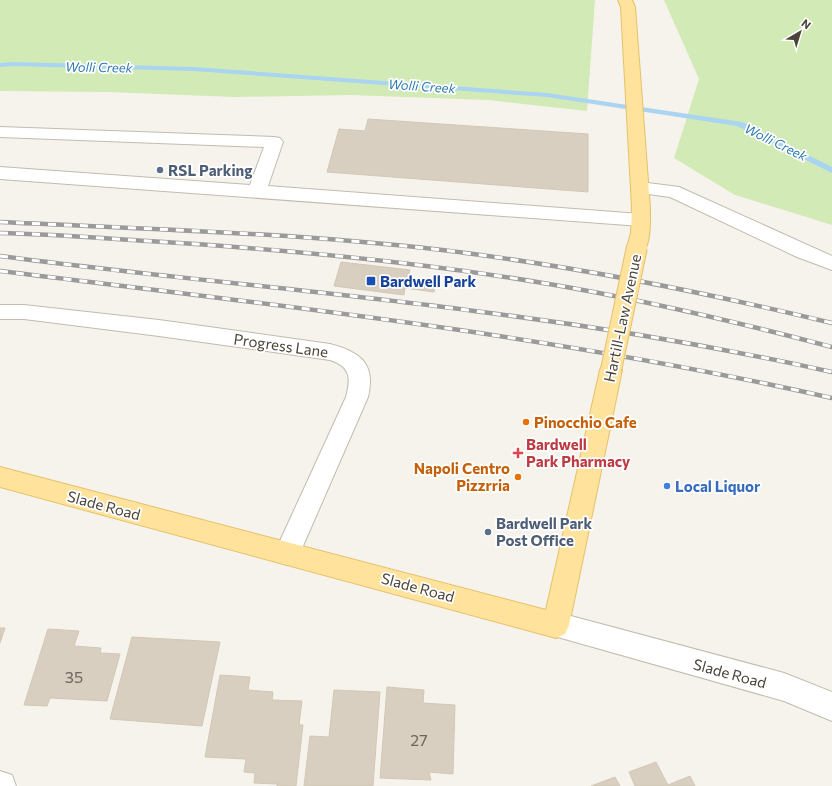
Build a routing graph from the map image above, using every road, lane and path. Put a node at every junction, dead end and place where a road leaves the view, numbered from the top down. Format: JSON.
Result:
{"nodes":[{"id":1,"x":628,"y":3,"type":"edge"},
{"id":2,"x":0,"y":132,"type":"edge"},
{"id":3,"x":0,"y":173,"type":"edge"},
{"id":4,"x":640,"y":188,"type":"junction"},
{"id":5,"x":257,"y":191,"type":"junction"},
{"id":6,"x":641,"y":220,"type":"junction"},
{"id":7,"x":832,"y":263,"type":"edge"},
{"id":8,"x":0,"y":312,"type":"edge"},
{"id":9,"x":1,"y":479,"type":"edge"},
{"id":10,"x":287,"y":554,"type":"junction"},
{"id":11,"x":556,"y":624,"type":"junction"},
{"id":12,"x":832,"y":707,"type":"edge"}],
"edges":[{"from":1,"to":4,"type":"main road","name":"Hartill-Law Avenue"},
{"from":2,"to":5,"type":"street"},
{"from":3,"to":5,"type":"street"},
{"from":4,"to":6,"type":"main road","name":"Hartill-Law Avenue"},
{"from":4,"to":7,"type":"street"},
{"from":5,"to":6,"type":"street"},
{"from":6,"to":11,"type":"main road","name":"Hartill-Law Avenue","bridge":true},
{"from":8,"to":10,"type":"street","name":"Progress Lane"},
{"from":9,"to":10,"type":"main road","name":"Slade Road"},
{"from":10,"to":11,"type":"main road","name":"Slade Road"},
{"from":11,"to":12,"type":"street","name":"Slade Road"}]}
